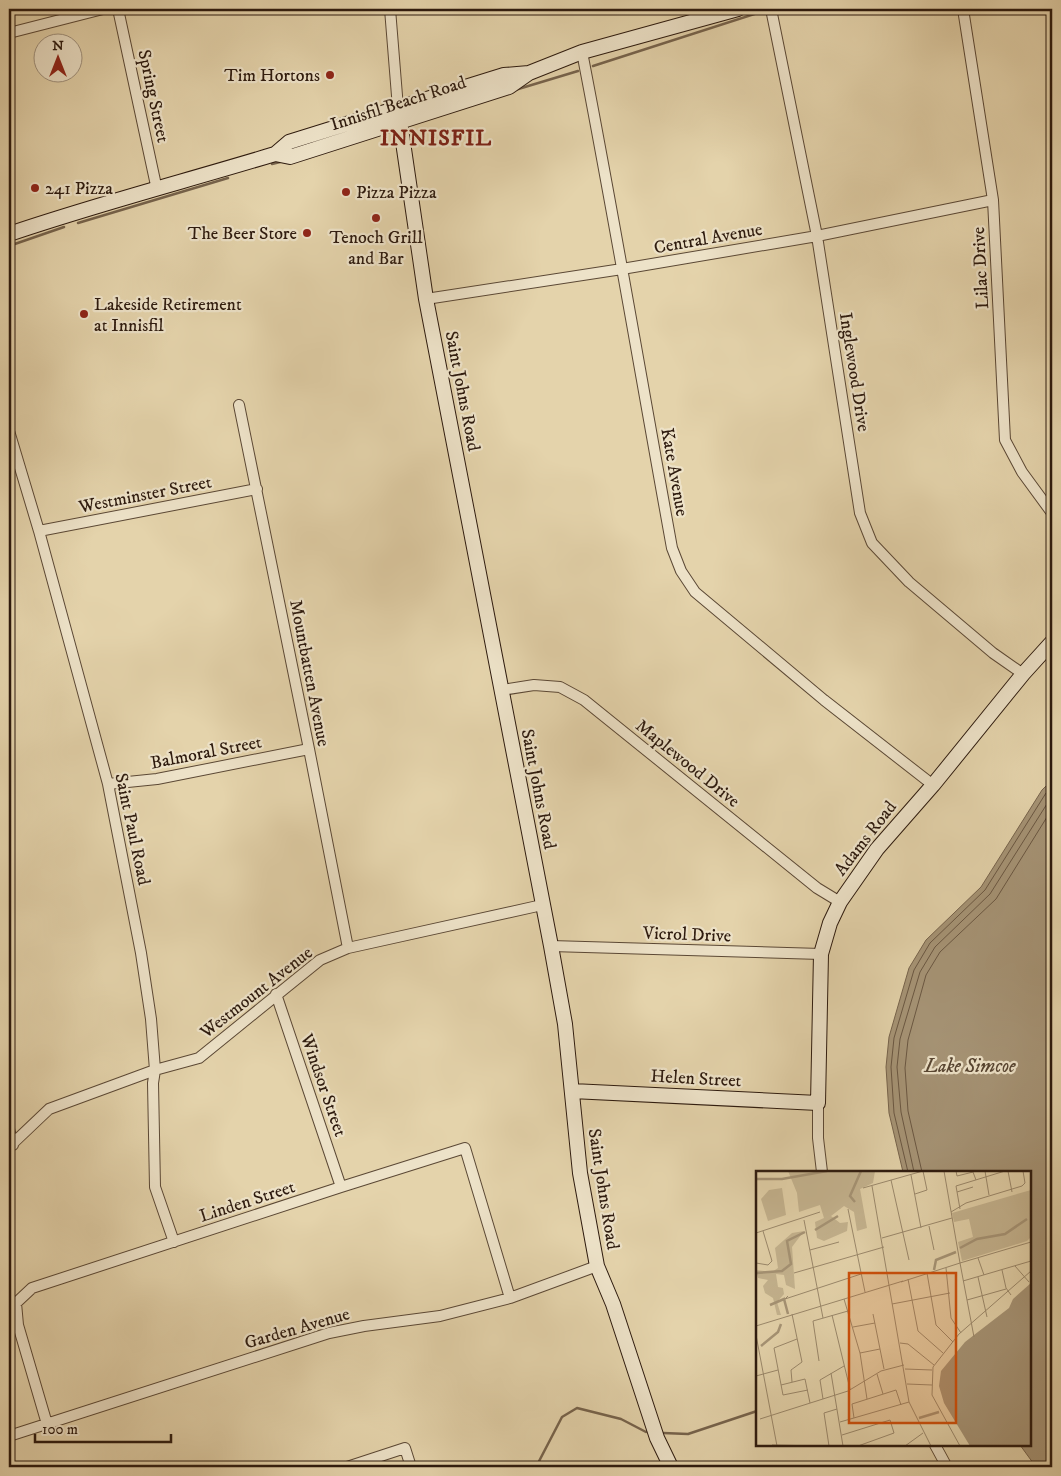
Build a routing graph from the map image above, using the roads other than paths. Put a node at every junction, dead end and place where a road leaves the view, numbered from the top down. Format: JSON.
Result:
{"nodes":[{"id":1,"x":103,"y":9,"type":"edge"},
{"id":2,"x":118,"y":9,"type":"edge"},
{"id":3,"x":390,"y":9,"type":"edge"},
{"id":4,"x":738,"y":9,"type":"edge"},
{"id":5,"x":771,"y":9,"type":"edge"},
{"id":6,"x":963,"y":9,"type":"edge"},
{"id":7,"x":9,"y":33,"type":"edge"},
{"id":8,"x":582,"y":52,"type":"junction"},
{"id":9,"x":399,"y":115,"type":"junction"},
{"id":10,"x":157,"y":190,"type":"junction"},
{"id":11,"x":993,"y":200,"type":"junction"},
{"id":12,"x":9,"y":234,"type":"edge"},
{"id":13,"x":817,"y":236,"type":"junction"},
{"id":14,"x":622,"y":269,"type":"junction"},
{"id":15,"x":426,"y":299,"type":"junction"},
{"id":16,"x":239,"y":405,"type":"dead end"},
{"id":17,"x":9,"y":431,"type":"edge"},
{"id":18,"x":257,"y":489,"type":"junction"},
{"id":19,"x":1052,"y":513,"type":"edge"},
{"id":20,"x":39,"y":531,"type":"junction"},
{"id":21,"x":1052,"y":642,"type":"edge"},
{"id":22,"x":1023,"y":674,"type":"junction"},
{"id":23,"x":502,"y":690,"type":"junction"},
{"id":24,"x":309,"y":749,"type":"junction"},
{"id":25,"x":108,"y":784,"type":"junction"},
{"id":26,"x":933,"y":785,"type":"junction"},
{"id":27,"x":840,"y":902,"type":"junction"},
{"id":28,"x":542,"y":905,"type":"junction"},
{"id":29,"x":551,"y":946,"type":"junction"},
{"id":30,"x":348,"y":948,"type":"junction"},
{"id":31,"x":821,"y":954,"type":"junction"},
{"id":32,"x":276,"y":994,"type":"junction"},
{"id":33,"x":155,"y":1070,"type":"junction"},
{"id":34,"x":572,"y":1092,"type":"junction"},
{"id":35,"x":818,"y":1103,"type":"junction"},
{"id":36,"x":9,"y":1129,"type":"edge"},
{"id":37,"x":11,"y":1146,"type":"edge"},
{"id":38,"x":822,"y":1171,"type":"edge"},
{"id":39,"x":341,"y":1187,"type":"junction"},
{"id":40,"x":174,"y":1242,"type":"junction"},
{"id":41,"x":597,"y":1266,"type":"junction"},
{"id":42,"x":510,"y":1298,"type":"junction"},
{"id":43,"x":48,"y":1424,"type":"junction"},
{"id":44,"x":9,"y":1436,"type":"edge"},
{"id":45,"x":936,"y":1446,"type":"edge"},
{"id":46,"x":347,"y":1467,"type":"edge"},
{"id":47,"x":411,"y":1467,"type":"edge"},
{"id":48,"x":671,"y":1467,"type":"edge"},
{"id":49,"x":947,"y":1467,"type":"edge"}],
"edges":[{"from":1,"to":7,"type":"street"},
{"from":2,"to":10,"type":"street","name":"Spring Street"},
{"from":3,"to":9,"type":"street"},
{"from":4,"to":8,"type":"street","name":"Innisfil Beach Road"},
{"from":5,"to":13,"type":"street","name":"Inglewood Drive"},
{"from":6,"to":11,"type":"street","name":"Lilac Drive"},
{"from":8,"to":9,"type":"street","name":"Innisfil Beach Road"},
{"from":8,"to":14,"type":"street","name":"Kate Avenue"},
{"from":9,"to":10,"type":"street","name":"Innisfil Beach Road"},
{"from":9,"to":15,"type":"street","name":"Saint Johns Road"},
{"from":10,"to":12,"type":"street","name":"Innisfil Beach Road"},
{"from":11,"to":13,"type":"street","name":"Central Avenue"},
{"from":11,"to":19,"type":"street","name":"Lilac Drive"},
{"from":13,"to":14,"type":"street","name":"Central Avenue"},
{"from":13,"to":22,"type":"street","name":"Inglewood Drive"},
{"from":14,"to":15,"type":"street","name":"Central Avenue"},
{"from":14,"to":26,"type":"street","name":"Kate Avenue"},
{"from":15,"to":23,"type":"street","name":"Saint Johns Road"},
{"from":16,"to":18,"type":"street","name":"Mountbatten Avenue"},
{"from":17,"to":20,"type":"street","name":"Saint Paul Road"},
{"from":18,"to":20,"type":"street","name":"Westminster Street"},
{"from":18,"to":24,"type":"street","name":"Mountbatten Avenue"},
{"from":20,"to":25,"type":"street","name":"Saint Paul Road"},
{"from":21,"to":22,"type":"street","name":"Adams Road"},
{"from":22,"to":26,"type":"street","name":"Adams Road"},
{"from":23,"to":27,"type":"street","name":"Maplewood Drive"},
{"from":23,"to":28,"type":"street","name":"Saint Johns Road"},
{"from":24,"to":25,"type":"street","name":"Balmoral Street"},
{"from":24,"to":30,"type":"street","name":"Mountbatten Avenue"},
{"from":25,"to":33,"type":"street","name":"Saint Paul Road"},
{"from":26,"to":27,"type":"street","name":"Adams Road"},
{"from":27,"to":31,"type":"street","name":"Adams Road"},
{"from":28,"to":29,"type":"street","name":"Saint Johns Road"},
{"from":28,"to":30,"type":"street","name":"Westmount Avenue"},
{"from":29,"to":31,"type":"street","name":"Vicrol Drive"},
{"from":29,"to":34,"type":"street","name":"Saint Johns Road"},
{"from":30,"to":32,"type":"street","name":"Westmount Avenue"},
{"from":31,"to":35,"type":"street","name":"Adams Road"},
{"from":32,"to":33,"type":"street","name":"Westmount Avenue"},
{"from":32,"to":39,"type":"street","name":"Windsor Street"},
{"from":33,"to":37,"type":"street","name":"Westmount Avenue"},
{"from":33,"to":40,"type":"street","name":"Saint Paul Road"},
{"from":34,"to":35,"type":"street","name":"Helen Street"},
{"from":34,"to":41,"type":"street","name":"Saint Johns Road"},
{"from":35,"to":38,"type":"street"},
{"from":36,"to":37,"type":"street"},
{"from":39,"to":40,"type":"street","name":"Linden Street"},
{"from":39,"to":42,"type":"street","name":"Linden Street"},
{"from":40,"to":43,"type":"street","name":"Linden Street"},
{"from":41,"to":42,"type":"street","name":"Garden Avenue"},
{"from":41,"to":48,"type":"street","name":"Saint Johns Road"},
{"from":42,"to":43,"type":"street","name":"Garden Avenue"},
{"from":43,"to":44,"type":"street","name":"Garden Avenue"},
{"from":45,"to":49,"type":"street"},
{"from":46,"to":47,"type":"street"}]}
